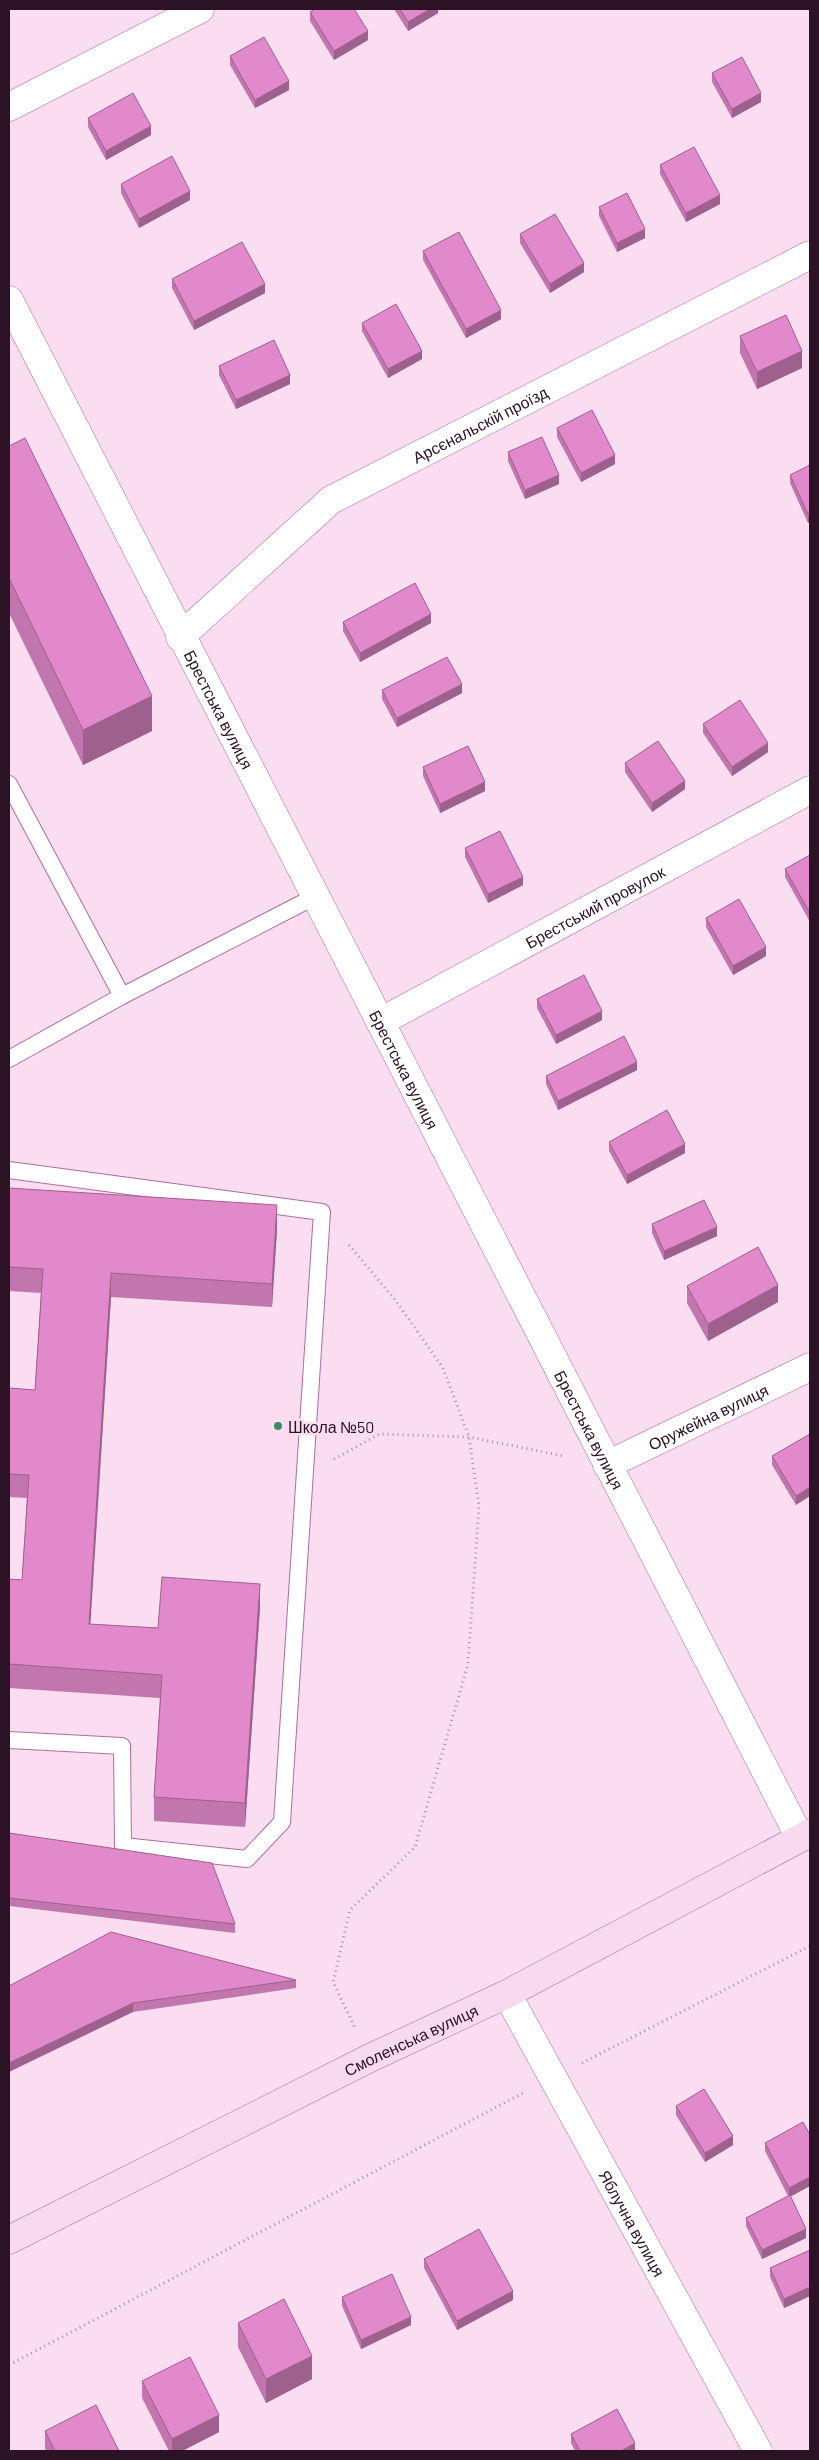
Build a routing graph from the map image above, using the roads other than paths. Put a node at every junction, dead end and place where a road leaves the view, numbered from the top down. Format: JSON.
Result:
{"nodes":[{"id":1,"x":200,"y":9,"type":"edge"},
{"id":2,"x":9,"y":107,"type":"edge"},
{"id":3,"x":810,"y":255,"type":"edge"},
{"id":4,"x":9,"y":300,"type":"edge"},
{"id":5,"x":180,"y":637,"type":"junction"},
{"id":6,"x":9,"y":784,"type":"edge"},
{"id":7,"x":810,"y":790,"type":"edge"},
{"id":8,"x":314,"y":897,"type":"junction"},
{"id":9,"x":122,"y":996,"type":"junction"},
{"id":10,"x":380,"y":1022,"type":"junction"},
{"id":11,"x":9,"y":1059,"type":"edge"},
{"id":12,"x":9,"y":1170,"type":"edge"},
{"id":13,"x":810,"y":1367,"type":"edge"},
{"id":14,"x":607,"y":1465,"type":"junction"},
{"id":15,"x":9,"y":1740,"type":"edge"},
{"id":16,"x":805,"y":1835,"type":"edge"},
{"id":17,"x":507,"y":1994,"type":"junction"},
{"id":18,"x":9,"y":2240,"type":"edge"},
{"id":19,"x":758,"y":2451,"type":"edge"}],
"edges":[{"from":1,"to":2,"type":"street"},
{"from":3,"to":5,"type":"street","name":"Арсєнальскій проїзд"},
{"from":4,"to":5,"type":"street","name":"Брестська вулиця"},
{"from":5,"to":8,"type":"street","name":"Брестська вулиця"},
{"from":6,"to":9,"type":"lane"},
{"from":7,"to":10,"type":"street","name":"Брестський провулок"},
{"from":8,"to":9,"type":"lane"},
{"from":8,"to":10,"type":"street","name":"Брестська вулиця"},
{"from":9,"to":11,"type":"lane"},
{"from":10,"to":14,"type":"street","name":"Брестська вулиця"},
{"from":12,"to":15,"type":"lane"},
{"from":13,"to":14,"type":"street","name":"Оружейна вулиця"},
{"from":14,"to":16,"type":"street","name":"Брестська вулиця"},
{"from":16,"to":17,"type":"street","name":"Смоленська вулиця"},
{"from":17,"to":18,"type":"street","name":"Смоленська вулиця"},
{"from":17,"to":19,"type":"street","name":"Яблучна вулиця"}]}
